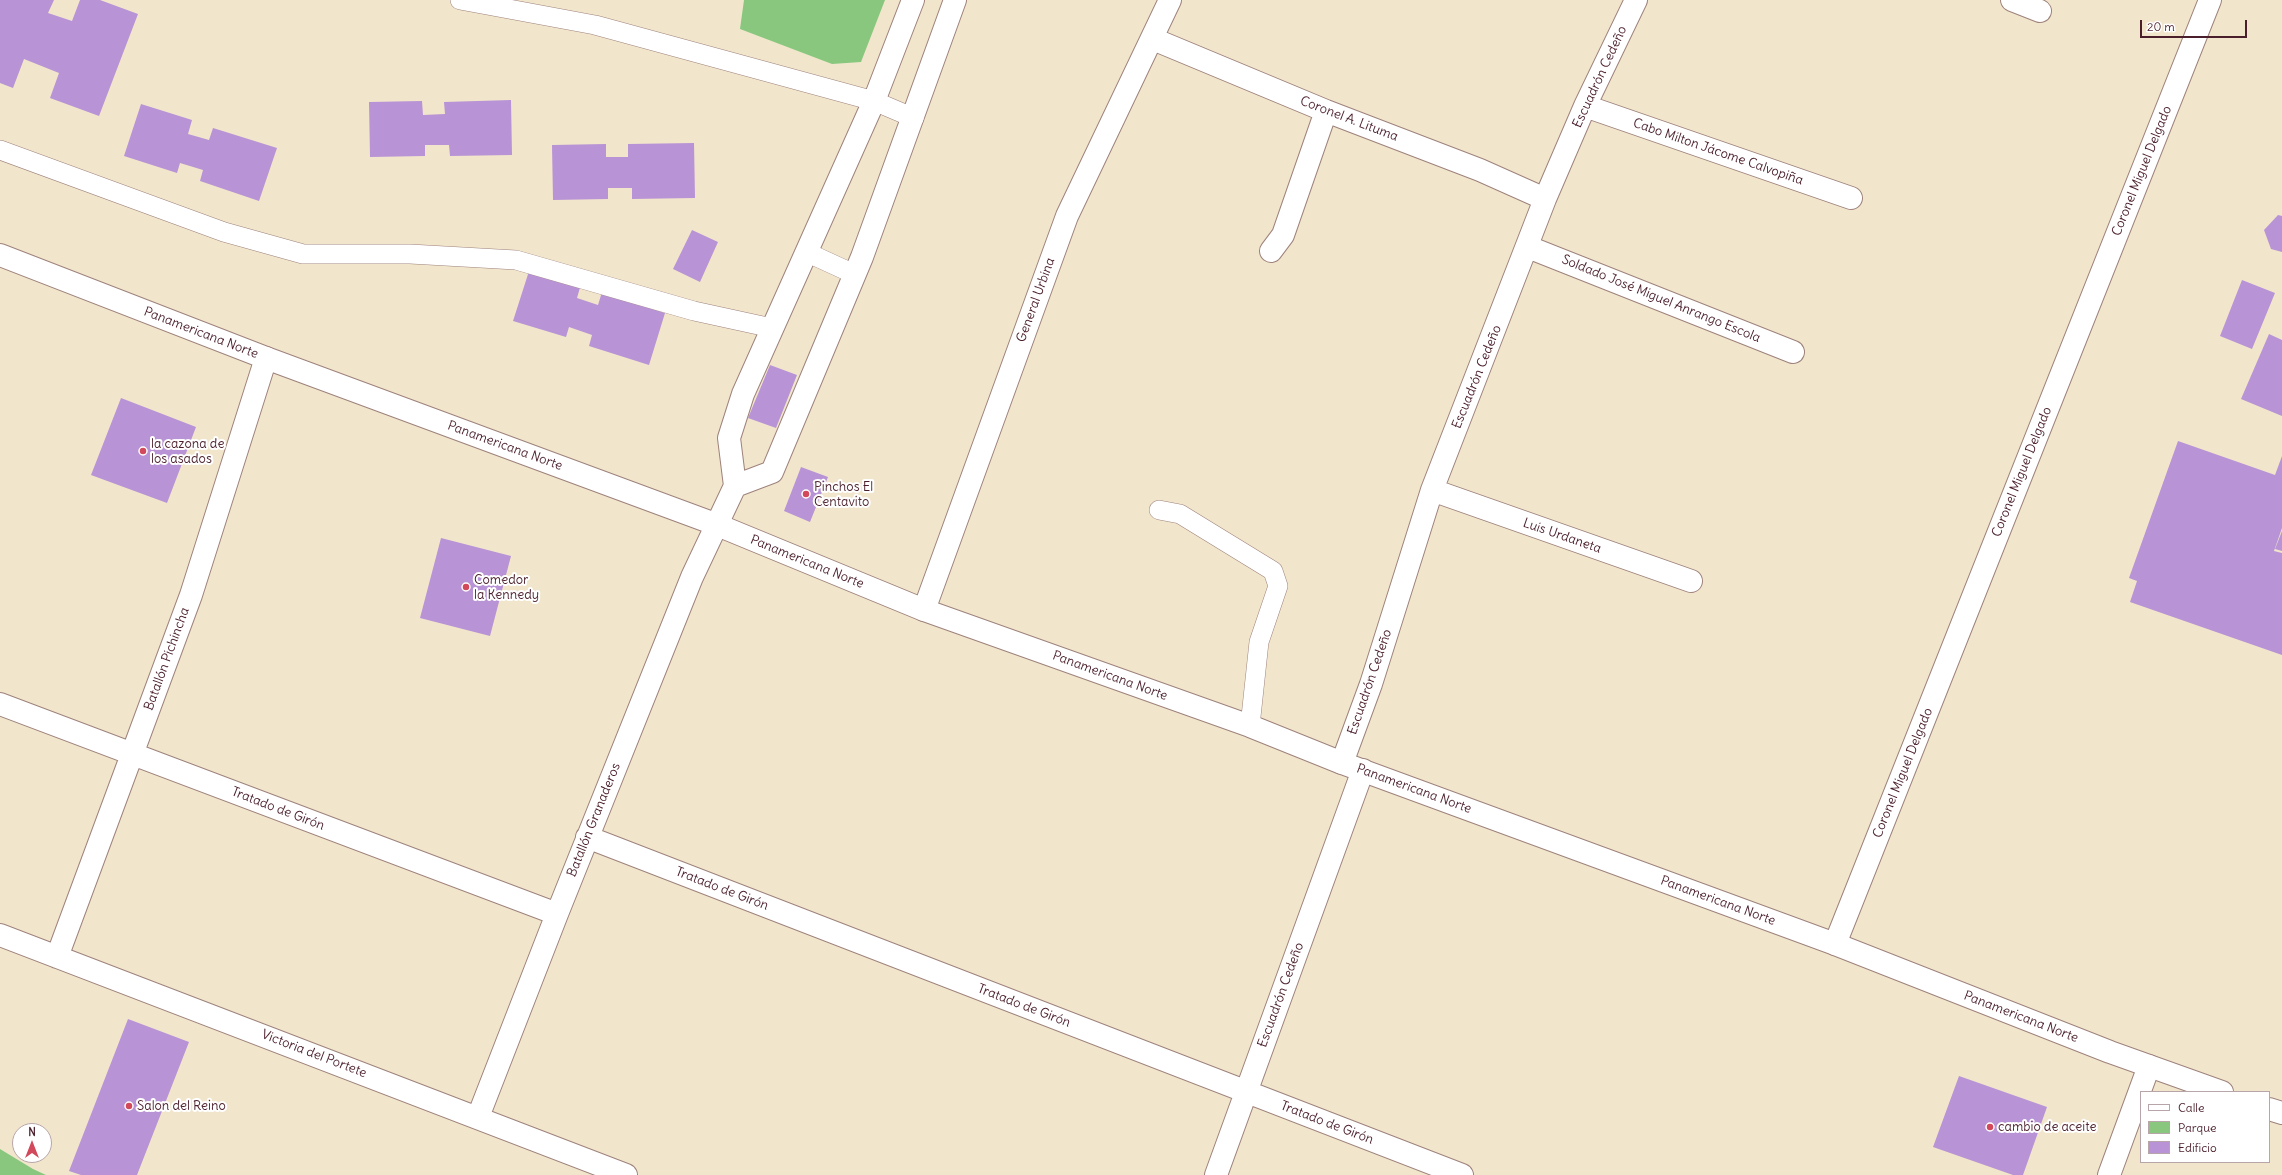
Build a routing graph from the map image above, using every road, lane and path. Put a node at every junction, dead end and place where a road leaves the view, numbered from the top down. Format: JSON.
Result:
{"nodes":[{"id":1,"x":460,"y":0,"type":"edge"},
{"id":2,"x":913,"y":0,"type":"edge"},
{"id":3,"x":956,"y":0,"type":"edge"},
{"id":4,"x":1170,"y":0,"type":"edge"},
{"id":5,"x":1636,"y":0,"type":"edge"},
{"id":6,"x":2012,"y":0,"type":"edge"},
{"id":7,"x":2210,"y":0,"type":"edge"},
{"id":8,"x":2040,"y":11,"type":"dead end"},
{"id":9,"x":1152,"y":39,"type":"junction"},
{"id":10,"x":874,"y":101,"type":"junction"},
{"id":11,"x":1586,"y":106,"type":"junction"},
{"id":12,"x":1326,"y":111,"type":"junction"},
{"id":13,"x":914,"y":118,"type":"junction"},
{"id":14,"x":0,"y":150,"type":"edge"},
{"id":15,"x":1851,"y":198,"type":"dead end"},
{"id":16,"x":1545,"y":199,"type":"junction"},
{"id":17,"x":1528,"y":247,"type":"junction"},
{"id":18,"x":1271,"y":251,"type":"dead end"},
{"id":19,"x":806,"y":252,"type":"junction"},
{"id":20,"x":0,"y":255,"type":"edge"},
{"id":21,"x":854,"y":274,"type":"junction"},
{"id":22,"x":772,"y":328,"type":"junction"},
{"id":23,"x":1793,"y":352,"type":"dead end"},
{"id":24,"x":266,"y":358,"type":"junction"},
{"id":25,"x":735,"y":486,"type":"junction"},
{"id":26,"x":1432,"y":490,"type":"junction"},
{"id":27,"x":1159,"y":510,"type":"dead end"},
{"id":28,"x":715,"y":524,"type":"junction"},
{"id":29,"x":1691,"y":581,"type":"dead end"},
{"id":30,"x":924,"y":610,"type":"junction"},
{"id":31,"x":0,"y":704,"type":"edge"},
{"id":32,"x":1250,"y":726,"type":"junction"},
{"id":33,"x":133,"y":754,"type":"junction"},
{"id":34,"x":1342,"y":763,"type":"junction"},
{"id":35,"x":1363,"y":770,"type":"junction"},
{"id":36,"x":587,"y":837,"type":"junction"},
{"id":37,"x":557,"y":914,"type":"junction"},
{"id":38,"x":0,"y":935,"type":"edge"},
{"id":39,"x":1835,"y":944,"type":"junction"},
{"id":40,"x":57,"y":957,"type":"junction"},
{"id":41,"x":2149,"y":1066,"type":"junction"},
{"id":42,"x":1245,"y":1091,"type":"junction"},
{"id":43,"x":2219,"y":1091,"type":"edge"},
{"id":44,"x":2270,"y":1108,"type":"edge"},
{"id":45,"x":2282,"y":1113,"type":"edge"},
{"id":46,"x":478,"y":1117,"type":"junction"},
{"id":47,"x":626,"y":1175,"type":"edge"},
{"id":48,"x":1216,"y":1175,"type":"edge"},
{"id":49,"x":1462,"y":1175,"type":"edge"},
{"id":50,"x":2109,"y":1175,"type":"edge"}],
"edges":[{"from":1,"to":10,"type":"lane"},
{"from":2,"to":10,"type":"street"},
{"from":3,"to":13,"type":"street"},
{"from":4,"to":9,"type":"street","name":"General Urbina"},
{"from":5,"to":11,"type":"street","name":"Escuadrón Cedeño"},
{"from":6,"to":8,"type":"street"},
{"from":7,"to":39,"type":"street","name":"Coronel Miguel Delgado"},
{"from":9,"to":12,"type":"street","name":"Coronel A. Lituma"},
{"from":9,"to":30,"type":"street","name":"General Urbina"},
{"from":10,"to":13,"type":"lane"},
{"from":10,"to":19,"type":"street"},
{"from":11,"to":15,"type":"street","name":"Cabo Milton Jácome Calvopiña"},
{"from":11,"to":16,"type":"street","name":"Escuadrón Cedeño"},
{"from":12,"to":16,"type":"street","name":"Coronel A. Lituma"},
{"from":12,"to":18,"type":"street"},
{"from":13,"to":21,"type":"street"},
{"from":14,"to":22,"type":"lane"},
{"from":16,"to":17,"type":"street","name":"Escuadrón Cedeño"},
{"from":17,"to":23,"type":"street","name":"Soldado José Miguel Anrango Escola"},
{"from":17,"to":26,"type":"street","name":"Escuadrón Cedeño"},
{"from":19,"to":21,"type":"lane"},
{"from":19,"to":22,"type":"street"},
{"from":20,"to":24,"type":"street","name":"Panamericana Norte"},
{"from":21,"to":25,"type":"street"},
{"from":22,"to":25,"type":"street"},
{"from":24,"to":28,"type":"street","name":"Panamericana Norte"},
{"from":24,"to":33,"type":"street","name":"Batallón Pichincha"},
{"from":25,"to":28,"type":"street","name":"Batallón Granaderos"},
{"from":26,"to":29,"type":"street","name":"Luis Urdaneta"},
{"from":26,"to":34,"type":"street","name":"Escuadrón Cedeño"},
{"from":27,"to":32,"type":"lane"},
{"from":28,"to":30,"type":"street","name":"Panamericana Norte"},
{"from":28,"to":36,"type":"street","name":"Batallón Granaderos"},
{"from":30,"to":32,"type":"street","name":"Panamericana Norte"},
{"from":31,"to":33,"type":"street","name":"Tratado de Girón"},
{"from":32,"to":34,"type":"street","name":"Panamericana Norte"},
{"from":33,"to":37,"type":"street","name":"Tratado de Girón"},
{"from":33,"to":40,"type":"street","name":"Batallón Pichincha"},
{"from":34,"to":35,"type":"street","name":"Panamericana Norte"},
{"from":35,"to":39,"type":"street","name":"Panamericana Norte"},
{"from":35,"to":42,"type":"street","name":"Escuadrón Cedeño"},
{"from":36,"to":37,"type":"street","name":"Batallón Granaderos"},
{"from":36,"to":42,"type":"street","name":"Tratado de Girón"},
{"from":37,"to":46,"type":"street","name":"Batallón Granaderos"},
{"from":38,"to":40,"type":"street","name":"Victoria del Portete"},
{"from":39,"to":41,"type":"street","name":"Panamericana Norte"},
{"from":40,"to":46,"type":"street","name":"Victoria del Portete"},
{"from":41,"to":43,"type":"street","name":"Panamericana Norte"},
{"from":41,"to":50,"type":"street"},
{"from":42,"to":48,"type":"street","name":"Escuadrón Cedeño"},
{"from":42,"to":49,"type":"street","name":"Tratado de Girón"},
{"from":44,"to":45,"type":"street"},
{"from":46,"to":47,"type":"street","name":"Victoria del Portete"}]}
